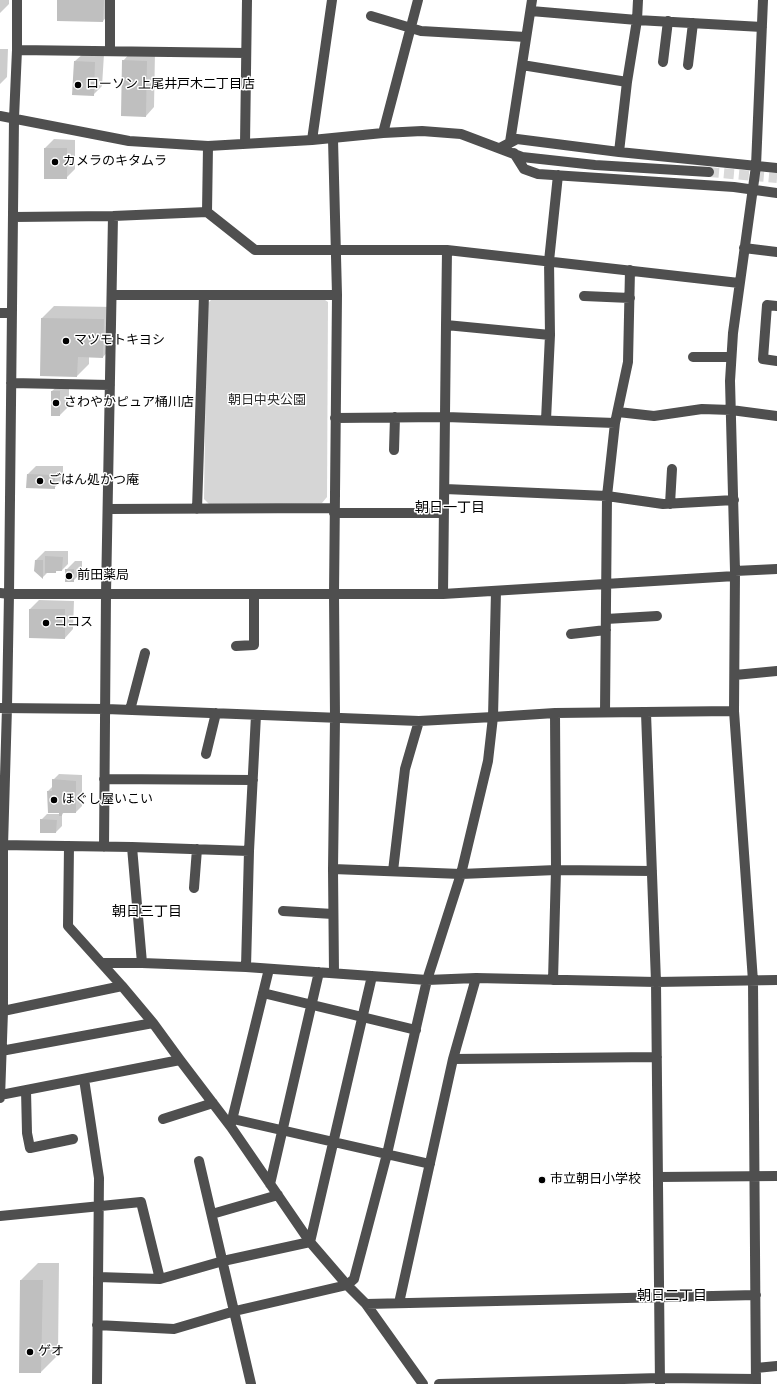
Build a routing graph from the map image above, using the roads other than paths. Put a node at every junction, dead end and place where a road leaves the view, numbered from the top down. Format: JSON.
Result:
{"nodes":[{"id":1,"x":17,"y":0,"type":"edge"},
{"id":2,"x":110,"y":0,"type":"edge"},
{"id":3,"x":247,"y":0,"type":"edge"},
{"id":4,"x":332,"y":0,"type":"edge"},
{"id":5,"x":417,"y":0,"type":"edge"},
{"id":6,"x":532,"y":0,"type":"edge"},
{"id":7,"x":638,"y":0,"type":"edge"},
{"id":8,"x":763,"y":0,"type":"edge"},
{"id":9,"x":531,"y":11,"type":"junction"},
{"id":10,"x":371,"y":16,"type":"dead end"},
{"id":11,"x":637,"y":20,"type":"junction"},
{"id":12,"x":668,"y":21,"type":"junction"},
{"id":13,"x":693,"y":23,"type":"junction"},
{"id":14,"x":762,"y":27,"type":"junction"},
{"id":15,"x":410,"y":28,"type":"junction"},
{"id":16,"x":526,"y":37,"type":"junction"},
{"id":17,"x":17,"y":50,"type":"junction"},
{"id":18,"x":110,"y":51,"type":"junction"},
{"id":19,"x":246,"y":53,"type":"junction"},
{"id":20,"x":663,"y":62,"type":"dead end"},
{"id":21,"x":522,"y":65,"type":"junction"},
{"id":22,"x":688,"y":65,"type":"dead end"},
{"id":23,"x":627,"y":82,"type":"junction"},
{"id":24,"x":0,"y":116,"type":"edge"},
{"id":25,"x":14,"y":118,"type":"junction"},
{"id":26,"x":383,"y":133,"type":"junction"},
{"id":27,"x":333,"y":139,"type":"junction"},
{"id":28,"x":312,"y":140,"type":"junction"},
{"id":29,"x":510,"y":142,"type":"junction"},
{"id":30,"x":245,"y":144,"type":"junction"},
{"id":31,"x":208,"y":146,"type":"junction"},
{"id":32,"x":500,"y":148,"type":"junction"},
{"id":33,"x":619,"y":152,"type":"junction"},
{"id":34,"x":514,"y":153,"type":"junction"},
{"id":35,"x":756,"y":166,"type":"junction"},
{"id":36,"x":777,"y":168,"type":"edge"},
{"id":37,"x":709,"y":172,"type":"tunnel mouth"},
{"id":38,"x":558,"y":175,"type":"junction"},
{"id":39,"x":752,"y":190,"type":"junction"},
{"id":40,"x":777,"y":193,"type":"edge"},
{"id":41,"x":207,"y":212,"type":"junction"},
{"id":42,"x":113,"y":216,"type":"junction"},
{"id":43,"x":13,"y":217,"type":"junction"},
{"id":44,"x":744,"y":248,"type":"junction"},
{"id":45,"x":337,"y":250,"type":"junction"},
{"id":46,"x":447,"y":250,"type":"junction"},
{"id":47,"x":777,"y":252,"type":"edge"},
{"id":48,"x":549,"y":262,"type":"junction"},
{"id":49,"x":630,"y":270,"type":"junction"},
{"id":50,"x":739,"y":283,"type":"junction"},
{"id":51,"x":112,"y":295,"type":"junction"},
{"id":52,"x":204,"y":295,"type":"junction"},
{"id":53,"x":337,"y":295,"type":"junction"},
{"id":54,"x":584,"y":296,"type":"dead end"},
{"id":55,"x":630,"y":298,"type":"junction"},
{"id":56,"x":777,"y":306,"type":"edge"},
{"id":57,"x":0,"y":313,"type":"edge"},
{"id":58,"x":12,"y":313,"type":"junction"},
{"id":59,"x":446,"y":325,"type":"junction"},
{"id":60,"x":550,"y":335,"type":"junction"},
{"id":61,"x":693,"y":356,"type":"dead end"},
{"id":62,"x":731,"y":357,"type":"junction"},
{"id":63,"x":777,"y":361,"type":"edge"},
{"id":64,"x":11,"y":383,"type":"junction"},
{"id":65,"x":110,"y":385,"type":"junction"},
{"id":66,"x":731,"y":410,"type":"junction"},
{"id":67,"x":618,"y":412,"type":"junction"},
{"id":68,"x":777,"y":416,"type":"edge"},
{"id":69,"x":395,"y":417,"type":"junction"},
{"id":70,"x":446,"y":417,"type":"junction"},
{"id":71,"x":335,"y":418,"type":"junction"},
{"id":72,"x":546,"y":420,"type":"junction"},
{"id":73,"x":615,"y":423,"type":"junction"},
{"id":74,"x":394,"y":450,"type":"dead end"},
{"id":75,"x":672,"y":469,"type":"dead end"},
{"id":76,"x":445,"y":489,"type":"junction"},
{"id":77,"x":607,"y":496,"type":"junction"},
{"id":78,"x":734,"y":500,"type":"junction"},
{"id":79,"x":670,"y":504,"type":"junction"},
{"id":80,"x":108,"y":509,"type":"junction"},
{"id":81,"x":197,"y":509,"type":"junction"},
{"id":82,"x":334,"y":510,"type":"junction"},
{"id":83,"x":444,"y":513,"type":"junction"},
{"id":84,"x":777,"y":569,"type":"edge"},
{"id":85,"x":735,"y":573,"type":"junction"},
{"id":86,"x":606,"y":584,"type":"junction"},
{"id":87,"x":496,"y":591,"type":"junction"},
{"id":88,"x":4,"y":593,"type":"edge"},
{"id":89,"x":106,"y":594,"type":"junction"},
{"id":90,"x":254,"y":594,"type":"junction"},
{"id":91,"x":334,"y":594,"type":"junction"},
{"id":92,"x":444,"y":594,"type":"junction"},
{"id":93,"x":657,"y":616,"type":"dead end"},
{"id":94,"x":606,"y":619,"type":"junction"},
{"id":95,"x":606,"y":630,"type":"junction"},
{"id":96,"x":571,"y":634,"type":"dead end"},
{"id":97,"x":236,"y":646,"type":"dead end"},
{"id":98,"x":145,"y":653,"type":"dead end"},
{"id":99,"x":777,"y":670,"type":"edge"},
{"id":100,"x":735,"y":675,"type":"junction"},
{"id":101,"x":4,"y":708,"type":"edge"},
{"id":102,"x":106,"y":708,"type":"junction"},
{"id":103,"x":130,"y":710,"type":"junction"},
{"id":104,"x":605,"y":712,"type":"junction"},
{"id":105,"x":734,"y":712,"type":"junction"},
{"id":106,"x":216,"y":713,"type":"junction"},
{"id":107,"x":555,"y":713,"type":"junction"},
{"id":108,"x":646,"y":713,"type":"junction"},
{"id":109,"x":256,"y":715,"type":"junction"},
{"id":110,"x":493,"y":717,"type":"junction"},
{"id":111,"x":335,"y":718,"type":"junction"},
{"id":112,"x":419,"y":721,"type":"junction"},
{"id":113,"x":206,"y":754,"type":"dead end"},
{"id":114,"x":104,"y":778,"type":"junction"},
{"id":115,"x":253,"y":780,"type":"junction"},
{"id":116,"x":1,"y":845,"type":"edge"},
{"id":117,"x":69,"y":846,"type":"junction"},
{"id":118,"x":104,"y":846,"type":"junction"},
{"id":119,"x":132,"y":847,"type":"junction"},
{"id":120,"x":197,"y":849,"type":"junction"},
{"id":121,"x":249,"y":850,"type":"junction"},
{"id":122,"x":333,"y":869,"type":"junction"},
{"id":123,"x":556,"y":870,"type":"junction"},
{"id":124,"x":393,"y":871,"type":"junction"},
{"id":125,"x":652,"y":872,"type":"junction"},
{"id":126,"x":461,"y":874,"type":"junction"},
{"id":127,"x":194,"y":888,"type":"dead end"},
{"id":128,"x":1,"y":904,"type":"edge"},
{"id":129,"x":283,"y":911,"type":"dead end"},
{"id":130,"x":333,"y":914,"type":"junction"},
{"id":131,"x":102,"y":963,"type":"junction"},
{"id":132,"x":142,"y":963,"type":"junction"},
{"id":133,"x":246,"y":967,"type":"junction"},
{"id":134,"x":269,"y":969,"type":"junction"},
{"id":135,"x":319,"y":972,"type":"junction"},
{"id":136,"x":334,"y":973,"type":"junction"},
{"id":137,"x":372,"y":976,"type":"junction"},
{"id":138,"x":476,"y":978,"type":"junction"},
{"id":139,"x":1,"y":980,"type":"edge"},
{"id":140,"x":427,"y":980,"type":"junction"},
{"id":141,"x":554,"y":980,"type":"junction"},
{"id":142,"x":777,"y":980,"type":"edge"},
{"id":143,"x":753,"y":981,"type":"junction"},
{"id":144,"x":656,"y":982,"type":"junction"},
{"id":145,"x":122,"y":986,"type":"junction"},
{"id":146,"x":263,"y":993,"type":"junction"},
{"id":147,"x":312,"y":1005,"type":"junction"},
{"id":148,"x":3,"y":1011,"type":"junction"},
{"id":149,"x":362,"y":1017,"type":"junction"},
{"id":150,"x":153,"y":1023,"type":"junction"},
{"id":151,"x":416,"y":1030,"type":"junction"},
{"id":152,"x":1,"y":1052,"type":"junction"},
{"id":153,"x":657,"y":1057,"type":"junction"},
{"id":154,"x":453,"y":1059,"type":"junction"},
{"id":155,"x":180,"y":1060,"type":"junction"},
{"id":156,"x":84,"y":1079,"type":"junction"},
{"id":157,"x":26,"y":1090,"type":"junction"},
{"id":158,"x":0,"y":1095,"type":"edge"},
{"id":159,"x":0,"y":1098,"type":"edge"},
{"id":160,"x":213,"y":1103,"type":"junction"},
{"id":161,"x":163,"y":1119,"type":"dead end"},
{"id":162,"x":232,"y":1123,"type":"junction"},
{"id":163,"x":282,"y":1130,"type":"junction"},
{"id":164,"x":73,"y":1139,"type":"dead end"},
{"id":165,"x":333,"y":1142,"type":"junction"},
{"id":166,"x":387,"y":1154,"type":"junction"},
{"id":167,"x":199,"y":1161,"type":"dead end"},
{"id":168,"x":430,"y":1164,"type":"junction"},
{"id":169,"x":658,"y":1176,"type":"junction"},
{"id":170,"x":754,"y":1176,"type":"junction"},
{"id":171,"x":777,"y":1176,"type":"edge"},
{"id":172,"x":270,"y":1184,"type":"junction"},
{"id":173,"x":278,"y":1195,"type":"junction"},
{"id":174,"x":99,"y":1207,"type":"junction"},
{"id":175,"x":212,"y":1214,"type":"junction"},
{"id":176,"x":0,"y":1216,"type":"edge"},
{"id":177,"x":310,"y":1242,"type":"junction"},
{"id":178,"x":223,"y":1261,"type":"junction"},
{"id":179,"x":98,"y":1277,"type":"junction"},
{"id":180,"x":160,"y":1279,"type":"junction"},
{"id":181,"x":347,"y":1285,"type":"junction"},
{"id":182,"x":756,"y":1295,"type":"junction"},
{"id":183,"x":659,"y":1297,"type":"junction"},
{"id":184,"x":399,"y":1303,"type":"junction"},
{"id":185,"x":366,"y":1304,"type":"junction"},
{"id":186,"x":235,"y":1311,"type":"junction"},
{"id":187,"x":97,"y":1326,"type":"junction"},
{"id":188,"x":777,"y":1366,"type":"edge"},
{"id":189,"x":756,"y":1368,"type":"junction"},
{"id":190,"x":660,"y":1381,"type":"edge"},
{"id":191,"x":756,"y":1382,"type":"edge"},
{"id":192,"x":97,"y":1384,"type":"edge"},
{"id":193,"x":252,"y":1384,"type":"edge"},
{"id":194,"x":423,"y":1384,"type":"edge"},
{"id":195,"x":439,"y":1384,"type":"edge"}],
"edges":[{"from":1,"to":17,"type":"street"},
{"from":2,"to":18,"type":"street"},
{"from":3,"to":19,"type":"street"},
{"from":4,"to":28,"type":"street"},
{"from":5,"to":15,"type":"street"},
{"from":6,"to":9,"type":"street"},
{"from":7,"to":11,"type":"street"},
{"from":8,"to":14,"type":"street"},
{"from":9,"to":11,"type":"street"},
{"from":9,"to":16,"type":"street"},
{"from":10,"to":15,"type":"street"},
{"from":11,"to":12,"type":"street"},
{"from":11,"to":23,"type":"street"},
{"from":12,"to":13,"type":"street"},
{"from":12,"to":20,"type":"street"},
{"from":13,"to":14,"type":"street"},
{"from":13,"to":22,"type":"street"},
{"from":14,"to":35,"type":"street"},
{"from":15,"to":16,"type":"street"},
{"from":15,"to":26,"type":"street"},
{"from":16,"to":21,"type":"street"},
{"from":17,"to":18,"type":"street"},
{"from":17,"to":25,"type":"street"},
{"from":18,"to":19,"type":"street"},
{"from":19,"to":30,"type":"street"},
{"from":21,"to":23,"type":"street"},
{"from":21,"to":29,"type":"street"},
{"from":23,"to":33,"type":"street"},
{"from":24,"to":25,"type":"street"},
{"from":25,"to":31,"type":"street"},
{"from":25,"to":43,"type":"street"},
{"from":26,"to":27,"type":"street"},
{"from":26,"to":32,"type":"street"},
{"from":27,"to":28,"type":"street"},
{"from":27,"to":45,"type":"street"},
{"from":28,"to":30,"type":"street"},
{"from":29,"to":32,"type":"street"},
{"from":29,"to":33,"type":"street"},
{"from":30,"to":31,"type":"street"},
{"from":31,"to":41,"type":"street"},
{"from":32,"to":34,"type":"street"},
{"from":33,"to":35,"type":"street"},
{"from":34,"to":37,"type":"street"},
{"from":34,"to":38,"type":"street"},
{"from":35,"to":36,"type":"street"},
{"from":35,"to":39,"type":"street"},
{"from":38,"to":39,"type":"street"},
{"from":38,"to":48,"type":"street"},
{"from":39,"to":40,"type":"street"},
{"from":39,"to":44,"type":"street"},
{"from":41,"to":42,"type":"street"},
{"from":41,"to":45,"type":"street"},
{"from":42,"to":43,"type":"street"},
{"from":42,"to":51,"type":"street"},
{"from":43,"to":58,"type":"street"},
{"from":44,"to":47,"type":"street"},
{"from":44,"to":50,"type":"street"},
{"from":45,"to":46,"type":"street"},
{"from":45,"to":53,"type":"street"},
{"from":46,"to":48,"type":"street"},
{"from":46,"to":59,"type":"street"},
{"from":48,"to":49,"type":"street"},
{"from":48,"to":60,"type":"street"},
{"from":49,"to":50,"type":"street"},
{"from":49,"to":55,"type":"street"},
{"from":50,"to":62,"type":"street"},
{"from":51,"to":52,"type":"street"},
{"from":51,"to":65,"type":"street"},
{"from":52,"to":53,"type":"street"},
{"from":52,"to":81,"type":"street"},
{"from":53,"to":71,"type":"street"},
{"from":54,"to":55,"type":"street"},
{"from":55,"to":67,"type":"street"},
{"from":56,"to":63,"type":"street"},
{"from":57,"to":58,"type":"street"},
{"from":58,"to":64,"type":"street"},
{"from":59,"to":60,"type":"street"},
{"from":59,"to":70,"type":"street"},
{"from":60,"to":72,"type":"street"},
{"from":61,"to":62,"type":"street"},
{"from":62,"to":66,"type":"street"},
{"from":64,"to":65,"type":"street"},
{"from":64,"to":88,"type":"street"},
{"from":65,"to":80,"type":"street"},
{"from":66,"to":67,"type":"street"},
{"from":66,"to":68,"type":"street"},
{"from":66,"to":78,"type":"street"},
{"from":67,"to":73,"type":"street"},
{"from":69,"to":70,"type":"street"},
{"from":69,"to":71,"type":"street"},
{"from":69,"to":74,"type":"street"},
{"from":70,"to":72,"type":"street"},
{"from":70,"to":76,"type":"street"},
{"from":71,"to":82,"type":"street"},
{"from":72,"to":73,"type":"street"},
{"from":73,"to":77,"type":"street"},
{"from":75,"to":79,"type":"street"},
{"from":76,"to":77,"type":"street"},
{"from":76,"to":83,"type":"street"},
{"from":77,"to":79,"type":"street"},
{"from":77,"to":86,"type":"street"},
{"from":78,"to":79,"type":"street"},
{"from":78,"to":85,"type":"street"},
{"from":80,"to":81,"type":"street"},
{"from":80,"to":89,"type":"street"},
{"from":81,"to":82,"type":"street"},
{"from":82,"to":83,"type":"street"},
{"from":82,"to":91,"type":"street"},
{"from":83,"to":92,"type":"street"},
{"from":84,"to":85,"type":"street"},
{"from":85,"to":86,"type":"street"},
{"from":85,"to":100,"type":"street"},
{"from":86,"to":87,"type":"street"},
{"from":86,"to":94,"type":"street"},
{"from":87,"to":92,"type":"street"},
{"from":87,"to":110,"type":"street"},
{"from":88,"to":89,"type":"street"},
{"from":88,"to":101,"type":"street"},
{"from":89,"to":90,"type":"street"},
{"from":89,"to":102,"type":"street"},
{"from":90,"to":91,"type":"street"},
{"from":90,"to":97,"type":"street"},
{"from":91,"to":92,"type":"street"},
{"from":91,"to":111,"type":"street"},
{"from":93,"to":94,"type":"street"},
{"from":94,"to":95,"type":"street"},
{"from":95,"to":96,"type":"street"},
{"from":95,"to":104,"type":"street"},
{"from":98,"to":103,"type":"street"},
{"from":99,"to":100,"type":"street"},
{"from":100,"to":105,"type":"street"},
{"from":101,"to":102,"type":"street"},
{"from":101,"to":116,"type":"street"},
{"from":102,"to":103,"type":"street"},
{"from":102,"to":114,"type":"street"},
{"from":103,"to":106,"type":"street"},
{"from":104,"to":107,"type":"street"},
{"from":104,"to":108,"type":"street"},
{"from":105,"to":108,"type":"street"},
{"from":105,"to":143,"type":"street"},
{"from":106,"to":109,"type":"street"},
{"from":106,"to":113,"type":"street"},
{"from":107,"to":110,"type":"street"},
{"from":107,"to":123,"type":"street"},
{"from":108,"to":125,"type":"street"},
{"from":109,"to":111,"type":"street"},
{"from":109,"to":115,"type":"street"},
{"from":110,"to":112,"type":"street"},
{"from":110,"to":126,"type":"street"},
{"from":111,"to":112,"type":"street"},
{"from":111,"to":122,"type":"street"},
{"from":112,"to":124,"type":"street"},
{"from":114,"to":115,"type":"street"},
{"from":114,"to":118,"type":"street"},
{"from":115,"to":121,"type":"street"},
{"from":116,"to":117,"type":"street"},
{"from":116,"to":128,"type":"street"},
{"from":117,"to":118,"type":"street"},
{"from":117,"to":131,"type":"street"},
{"from":118,"to":119,"type":"street"},
{"from":119,"to":120,"type":"street"},
{"from":119,"to":132,"type":"street"},
{"from":120,"to":121,"type":"street"},
{"from":120,"to":127,"type":"street"},
{"from":121,"to":133,"type":"street"},
{"from":122,"to":124,"type":"street"},
{"from":122,"to":130,"type":"street"},
{"from":123,"to":125,"type":"street"},
{"from":123,"to":126,"type":"street"},
{"from":123,"to":141,"type":"street"},
{"from":124,"to":126,"type":"street"},
{"from":125,"to":144,"type":"street"},
{"from":126,"to":140,"type":"street"},
{"from":128,"to":139,"type":"street"},
{"from":129,"to":130,"type":"street"},
{"from":130,"to":136,"type":"street"},
{"from":131,"to":132,"type":"street"},
{"from":131,"to":145,"type":"street"},
{"from":132,"to":133,"type":"street"},
{"from":133,"to":134,"type":"street"},
{"from":134,"to":135,"type":"street"},
{"from":134,"to":146,"type":"street"},
{"from":135,"to":136,"type":"street"},
{"from":135,"to":147,"type":"street"},
{"from":136,"to":137,"type":"street"},
{"from":137,"to":140,"type":"street"},
{"from":137,"to":149,"type":"street"},
{"from":138,"to":140,"type":"street"},
{"from":138,"to":141,"type":"street"},
{"from":138,"to":154,"type":"street"},
{"from":139,"to":148,"type":"street"},
{"from":140,"to":151,"type":"street"},
{"from":141,"to":144,"type":"street"},
{"from":142,"to":143,"type":"street"},
{"from":143,"to":144,"type":"street"},
{"from":143,"to":170,"type":"street"},
{"from":144,"to":153,"type":"street"},
{"from":145,"to":148,"type":"street"},
{"from":145,"to":150,"type":"street"},
{"from":146,"to":147,"type":"street"},
{"from":146,"to":162,"type":"street"},
{"from":147,"to":149,"type":"street"},
{"from":147,"to":163,"type":"street"},
{"from":148,"to":152,"type":"street"},
{"from":149,"to":151,"type":"street"},
{"from":149,"to":165,"type":"street"},
{"from":150,"to":152,"type":"street"},
{"from":150,"to":155,"type":"street"},
{"from":151,"to":166,"type":"street"},
{"from":152,"to":158,"type":"street"},
{"from":153,"to":154,"type":"street"},
{"from":153,"to":169,"type":"street"},
{"from":154,"to":168,"type":"street"},
{"from":155,"to":156,"type":"street"},
{"from":155,"to":160,"type":"street"},
{"from":156,"to":157,"type":"street"},
{"from":156,"to":174,"type":"street"},
{"from":157,"to":158,"type":"street"},
{"from":157,"to":164,"type":"street"},
{"from":158,"to":159,"type":"street"},
{"from":160,"to":161,"type":"street"},
{"from":160,"to":162,"type":"street"},
{"from":162,"to":163,"type":"street"},
{"from":162,"to":172,"type":"street"},
{"from":163,"to":165,"type":"street"},
{"from":163,"to":172,"type":"street"},
{"from":165,"to":166,"type":"street"},
{"from":165,"to":177,"type":"street"},
{"from":166,"to":168,"type":"street"},
{"from":166,"to":181,"type":"street"},
{"from":167,"to":175,"type":"street"},
{"from":168,"to":184,"type":"street"},
{"from":169,"to":170,"type":"street"},
{"from":169,"to":183,"type":"street"},
{"from":170,"to":171,"type":"street"},
{"from":170,"to":182,"type":"street"},
{"from":172,"to":173,"type":"street"},
{"from":173,"to":175,"type":"street"},
{"from":173,"to":177,"type":"street"},
{"from":174,"to":176,"type":"street"},
{"from":174,"to":179,"type":"street"},
{"from":174,"to":180,"type":"street"},
{"from":175,"to":178,"type":"street"},
{"from":177,"to":178,"type":"street"},
{"from":177,"to":181,"type":"street"},
{"from":178,"to":180,"type":"street"},
{"from":178,"to":186,"type":"street"},
{"from":179,"to":180,"type":"street"},
{"from":179,"to":187,"type":"street"},
{"from":181,"to":185,"type":"street"},
{"from":181,"to":186,"type":"street"},
{"from":182,"to":183,"type":"street"},
{"from":182,"to":189,"type":"street"},
{"from":183,"to":184,"type":"street"},
{"from":183,"to":190,"type":"street"},
{"from":184,"to":185,"type":"street"},
{"from":185,"to":194,"type":"street"},
{"from":186,"to":187,"type":"street"},
{"from":186,"to":193,"type":"street"},
{"from":187,"to":192,"type":"street"},
{"from":188,"to":189,"type":"street"},
{"from":189,"to":191,"type":"street"},
{"from":190,"to":191,"type":"street"},
{"from":190,"to":195,"type":"street"}]}
